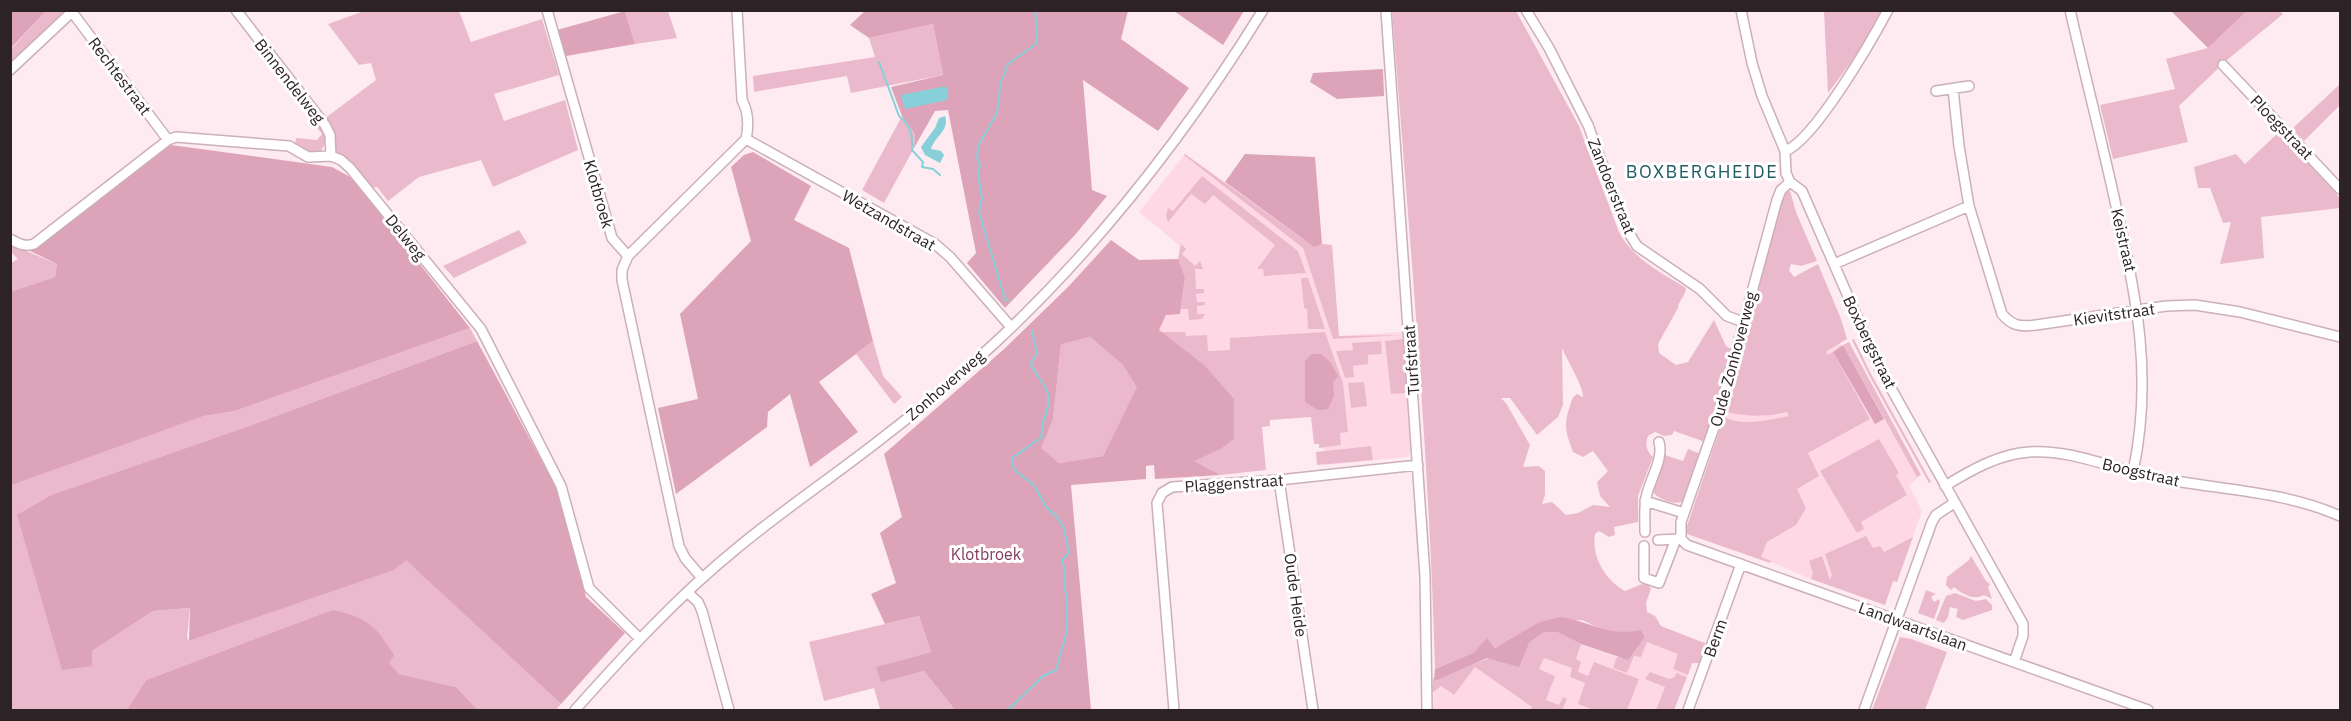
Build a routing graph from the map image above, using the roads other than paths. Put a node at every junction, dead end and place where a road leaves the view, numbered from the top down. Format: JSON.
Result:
{"nodes":[{"id":1,"x":236,"y":10,"type":"edge"},
{"id":2,"x":547,"y":10,"type":"edge"},
{"id":3,"x":737,"y":10,"type":"edge"},
{"id":4,"x":1263,"y":10,"type":"edge"},
{"id":5,"x":1386,"y":10,"type":"edge"},
{"id":6,"x":1526,"y":10,"type":"edge"},
{"id":7,"x":1741,"y":10,"type":"edge"},
{"id":8,"x":1888,"y":10,"type":"edge"},
{"id":9,"x":2070,"y":10,"type":"edge"},
{"id":10,"x":73,"y":11,"type":"edge"},
{"id":11,"x":2223,"y":64,"type":"dead end"},
{"id":12,"x":10,"y":70,"type":"edge"},
{"id":13,"x":1970,"y":86,"type":"dead end"},
{"id":14,"x":1953,"y":89,"type":"junction"},
{"id":15,"x":1936,"y":91,"type":"dead end"},
{"id":16,"x":746,"y":139,"type":"junction"},
{"id":17,"x":168,"y":140,"type":"junction"},
{"id":18,"x":1785,"y":150,"type":"junction"},
{"id":19,"x":331,"y":156,"type":"junction"},
{"id":20,"x":1790,"y":182,"type":"junction"},
{"id":21,"x":2340,"y":189,"type":"edge"},
{"id":22,"x":1970,"y":206,"type":"junction"},
{"id":23,"x":10,"y":239,"type":"edge"},
{"id":24,"x":628,"y":256,"type":"junction"},
{"id":25,"x":1834,"y":264,"type":"junction"},
{"id":26,"x":2138,"y":311,"type":"junction"},
{"id":27,"x":1743,"y":322,"type":"junction"},
{"id":28,"x":1011,"y":327,"type":"junction"},
{"id":29,"x":2340,"y":337,"type":"edge"},
{"id":30,"x":1659,"y":442,"type":"dead end"},
{"id":31,"x":1418,"y":465,"type":"junction"},
{"id":32,"x":2133,"y":472,"type":"junction"},
{"id":33,"x":1279,"y":480,"type":"junction"},
{"id":34,"x":1945,"y":486,"type":"junction"},
{"id":35,"x":1645,"y":501,"type":"junction"},
{"id":36,"x":1954,"y":503,"type":"junction"},
{"id":37,"x":1684,"y":513,"type":"junction"},
{"id":38,"x":2340,"y":516,"type":"edge"},
{"id":39,"x":1645,"y":532,"type":"dead end"},
{"id":40,"x":1678,"y":539,"type":"junction"},
{"id":41,"x":1658,"y":540,"type":"dead end"},
{"id":42,"x":1644,"y":546,"type":"dead end"},
{"id":43,"x":1741,"y":564,"type":"junction"},
{"id":44,"x":702,"y":578,"type":"junction"},
{"id":45,"x":687,"y":592,"type":"junction"},
{"id":46,"x":1898,"y":620,"type":"junction"},
{"id":47,"x":639,"y":639,"type":"junction"},
{"id":48,"x":2014,"y":662,"type":"junction"},
{"id":49,"x":2131,"y":708,"type":"edge"},
{"id":50,"x":575,"y":711,"type":"edge"},
{"id":51,"x":729,"y":711,"type":"edge"},
{"id":52,"x":1174,"y":711,"type":"edge"},
{"id":53,"x":1313,"y":711,"type":"edge"},
{"id":54,"x":1427,"y":711,"type":"edge"},
{"id":55,"x":1688,"y":711,"type":"edge"},
{"id":56,"x":1864,"y":711,"type":"edge"},
{"id":57,"x":2148,"y":711,"type":"edge"}],
"edges":[{"from":1,"to":19,"type":"street","name":"Binnendelweg"},
{"from":2,"to":24,"type":"street","name":"Klotbroek"},
{"from":3,"to":16,"type":"street"},
{"from":4,"to":28,"type":"street","name":"Zonhoverweg"},
{"from":5,"to":31,"type":"street","name":"Turfstraat"},
{"from":6,"to":27,"type":"street","name":"Zandoerstraat"},
{"from":7,"to":18,"type":"street","name":"Boxbergstraat"},
{"from":8,"to":18,"type":"street"},
{"from":9,"to":26,"type":"street","name":"Keistraat"},
{"from":10,"to":12,"type":"street"},
{"from":10,"to":17,"type":"street","name":"Rechtestraat"},
{"from":11,"to":21,"type":"street","name":"Ploegstraat"},
{"from":13,"to":14,"type":"street"},
{"from":14,"to":15,"type":"street"},
{"from":14,"to":22,"type":"street","name":"Kievitstraat"},
{"from":16,"to":24,"type":"street"},
{"from":16,"to":28,"type":"street","name":"Wetzandstraat"},
{"from":17,"to":19,"type":"street"},
{"from":17,"to":23,"type":"street"},
{"from":18,"to":20,"type":"street","name":"Boxbergstraat"},
{"from":19,"to":47,"type":"street","name":"Delweg"},
{"from":20,"to":25,"type":"street","name":"Boxbergstraat"},
{"from":20,"to":27,"type":"street","name":"Oude Zonhoverweg"},
{"from":22,"to":25,"type":"street"},
{"from":22,"to":26,"type":"street","name":"Kievitstraat"},
{"from":24,"to":44,"type":"street"},
{"from":25,"to":34,"type":"street","name":"Boxbergstraat"},
{"from":26,"to":29,"type":"street","name":"Kievitstraat"},
{"from":26,"to":32,"type":"street","name":"Keistraat"},
{"from":27,"to":37,"type":"street","name":"Oude Zonhoverweg"},
{"from":28,"to":44,"type":"street","name":"Zonhoverweg"},
{"from":30,"to":35,"type":"street"},
{"from":31,"to":33,"type":"street","name":"Plaggenstraat"},
{"from":31,"to":54,"type":"street","name":"Turfstraat"},
{"from":32,"to":34,"type":"street","name":"Boogstraat"},
{"from":32,"to":38,"type":"street","name":"Boogstraat"},
{"from":33,"to":52,"type":"street","name":"Plaggenstraat"},
{"from":33,"to":53,"type":"street","name":"Oude Heide"},
{"from":34,"to":36,"type":"street","name":"Boxbergstraat"},
{"from":35,"to":37,"type":"street"},
{"from":35,"to":39,"type":"street"},
{"from":36,"to":46,"type":"street"},
{"from":36,"to":48,"type":"street","name":"Boxbergstraat"},
{"from":37,"to":40,"type":"street","name":"Oude Zonhoverweg"},
{"from":40,"to":41,"type":"street"},
{"from":40,"to":42,"type":"street","name":"Oude Zonhoverweg"},
{"from":40,"to":43,"type":"street","name":"Landwaartslaan"},
{"from":43,"to":46,"type":"street","name":"Landwaartslaan"},
{"from":43,"to":55,"type":"street","name":"Berm"},
{"from":44,"to":45,"type":"street","name":"Zonhoverweg"},
{"from":45,"to":47,"type":"street","name":"Zonhoverweg"},
{"from":45,"to":51,"type":"street"},
{"from":46,"to":48,"type":"street","name":"Landwaartslaan"},
{"from":46,"to":56,"type":"street"},
{"from":47,"to":50,"type":"street","name":"Zonhoverweg"},
{"from":48,"to":49,"type":"street","name":"Landwaartslaan"},
{"from":49,"to":57,"type":"street","name":"Landwaartslaan"}]}
